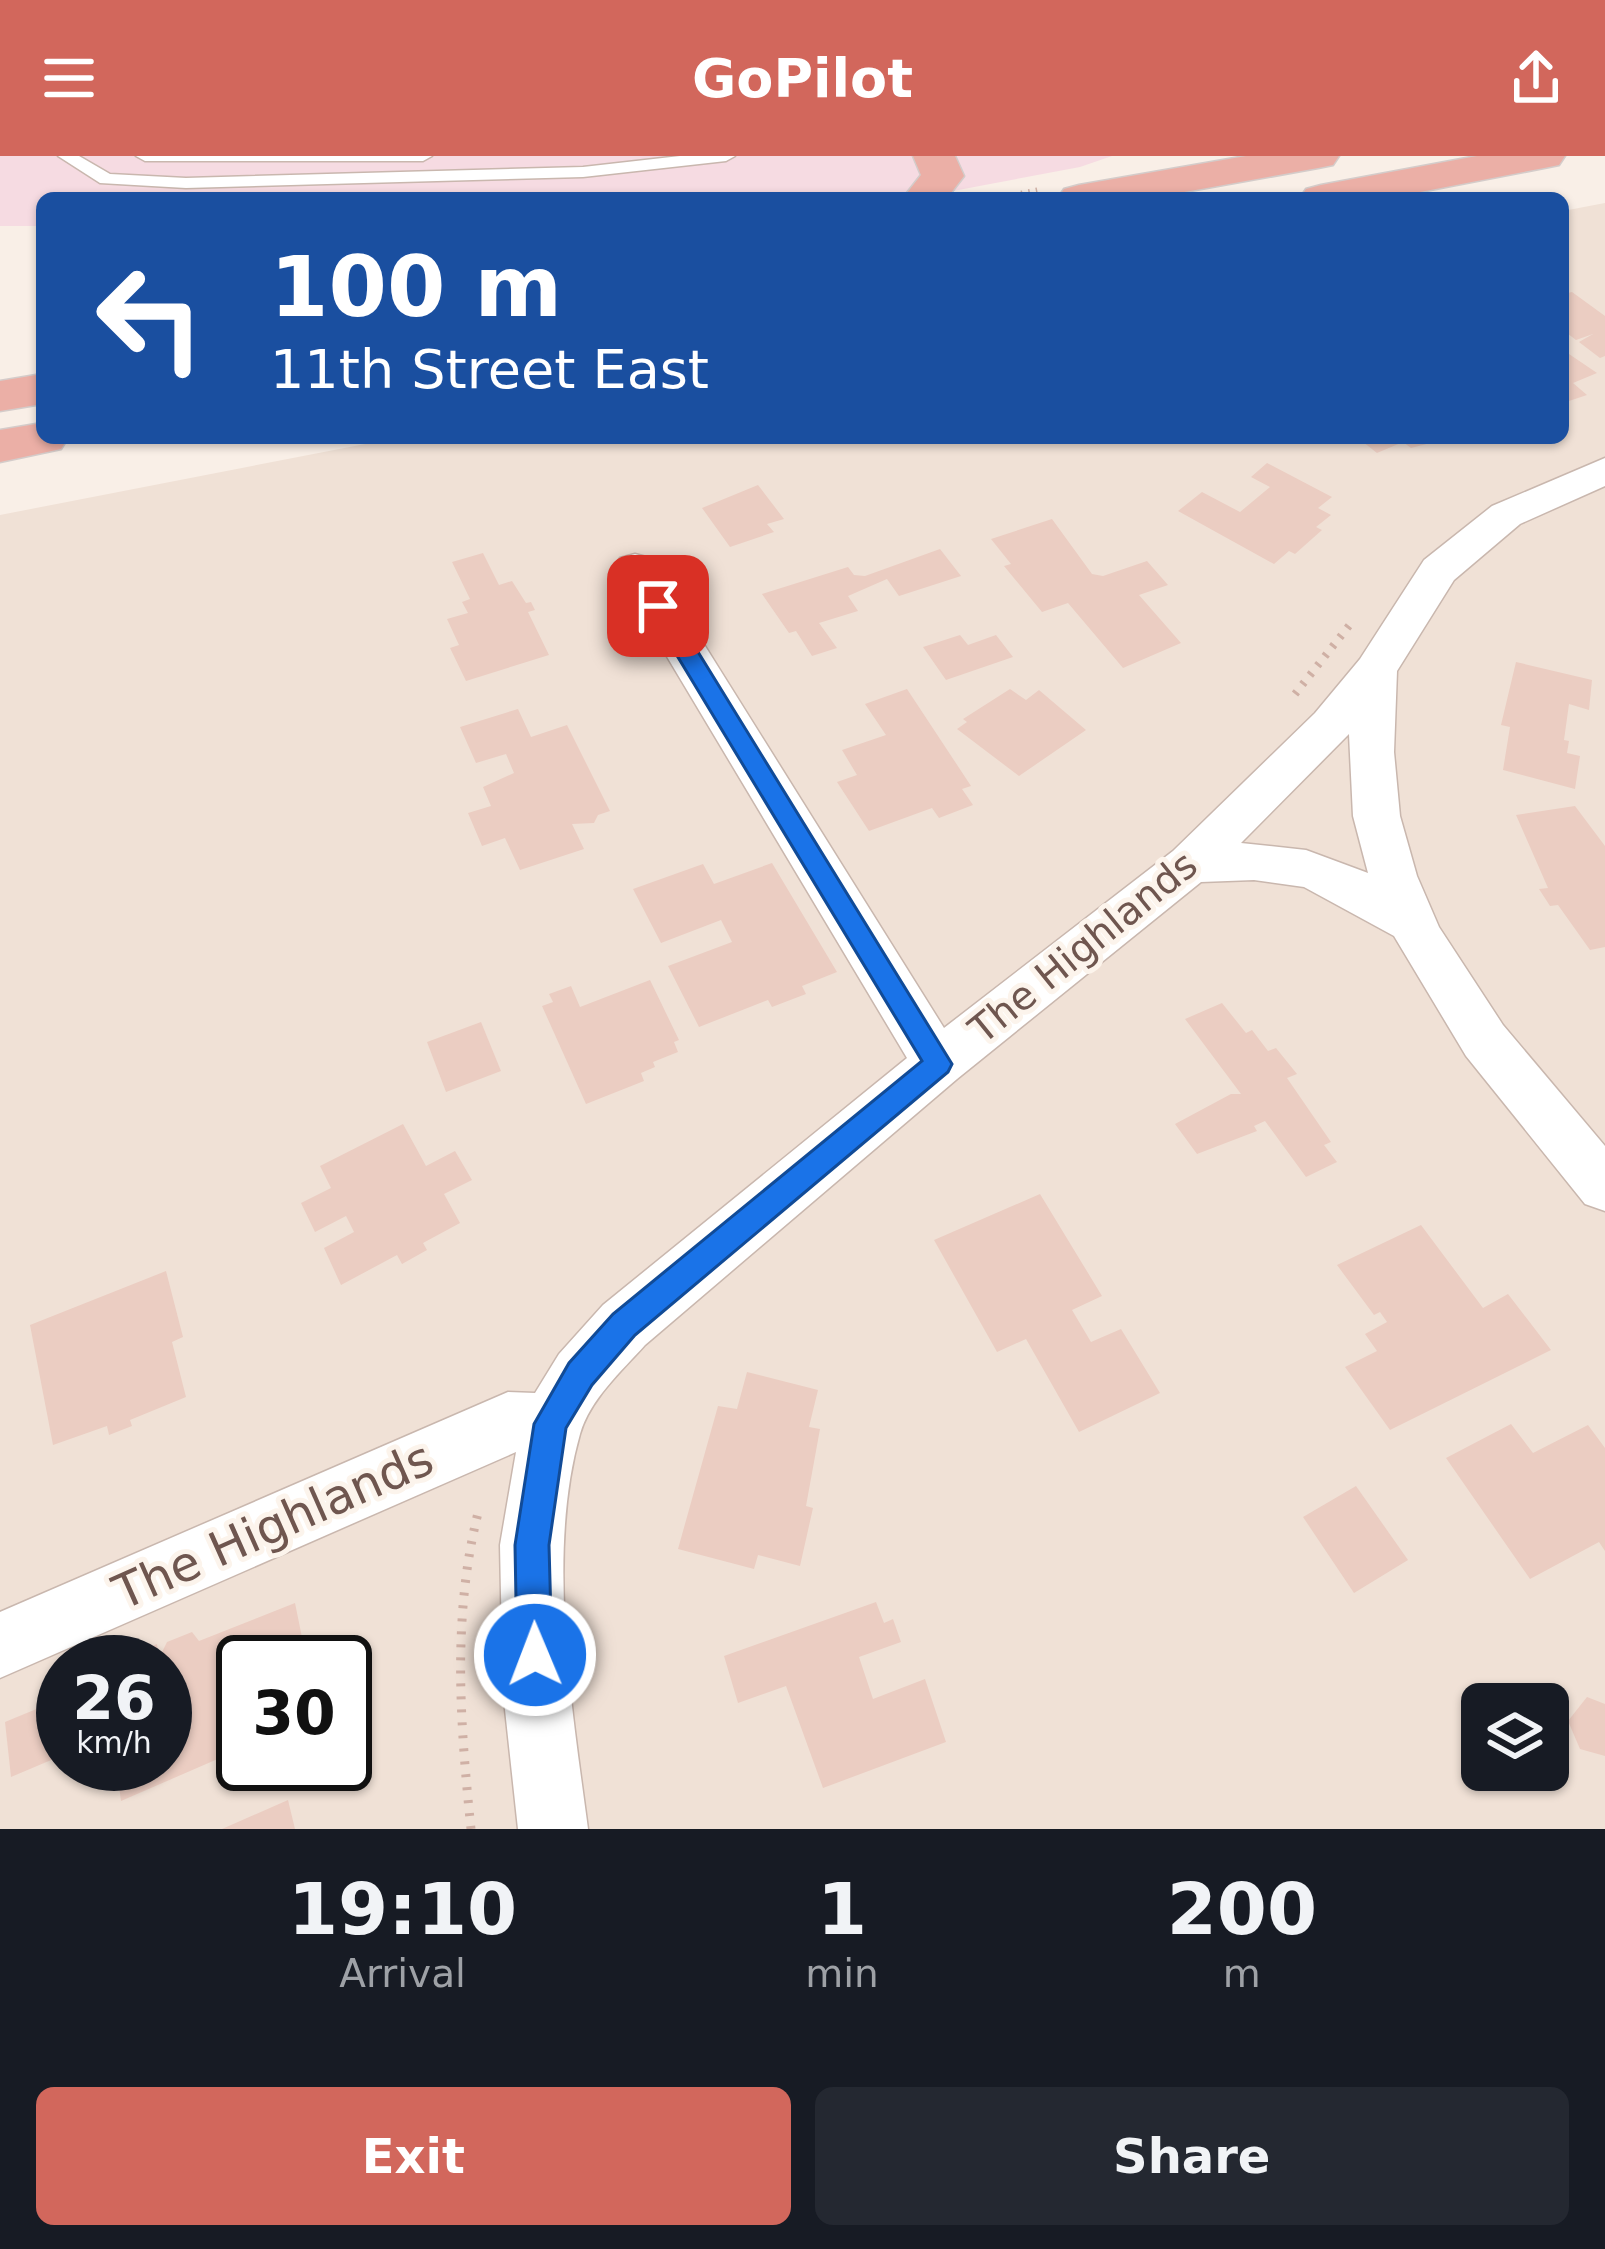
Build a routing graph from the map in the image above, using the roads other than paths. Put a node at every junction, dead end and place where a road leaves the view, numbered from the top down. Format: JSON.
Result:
{"nodes":[{"id":1,"x":67,"y":156,"type":"edge"},
{"id":2,"x":145,"y":156,"type":"edge"},
{"id":3,"x":376,"y":156,"type":"edge"},
{"id":4,"x":423,"y":156,"type":"edge"},
{"id":5,"x":726,"y":156,"type":"edge"},
{"id":6,"x":934,"y":156,"type":"edge"},
{"id":7,"x":1318,"y":156,"type":"edge"},
{"id":8,"x":1544,"y":156,"type":"edge"},
{"id":9,"x":692,"y":159,"type":"edge"},
{"id":10,"x":555,"y":165,"type":"edge"},
{"id":11,"x":372,"y":178,"type":"junction"},
{"id":12,"x":929,"y":192,"type":"edge"},
{"id":13,"x":1113,"y":192,"type":"edge"},
{"id":14,"x":1353,"y":192,"type":"edge"},
{"id":15,"x":36,"y":389,"type":"edge"},
{"id":16,"x":0,"y":396,"type":"edge"},
{"id":17,"x":36,"y":439,"type":"edge"},
{"id":18,"x":0,"y":446,"type":"edge"},
{"id":19,"x":1605,"y":471,"type":"edge"},
{"id":20,"x":635,"y":568,"type":"dead end"},
{"id":21,"x":1376,"y":670,"type":"junction"},
{"id":22,"x":1190,"y":864,"type":"junction"},
{"id":23,"x":1409,"y":921,"type":"junction"},
{"id":24,"x":938,"y":1064,"type":"junction"},
{"id":25,"x":1605,"y":1186,"type":"edge"},
{"id":26,"x":550,"y":1424,"type":"junction"},
{"id":27,"x":0,"y":1645,"type":"edge"},
{"id":28,"x":554,"y":1829,"type":"edge"}],
"edges":[{"from":1,"to":11,"type":"lane"},
{"from":2,"to":3,"type":"lane"},
{"from":3,"to":4,"type":"lane"},
{"from":3,"to":11,"type":"lane"},
{"from":5,"to":9,"type":"lane"},
{"from":6,"to":12,"type":"highway"},
{"from":7,"to":13,"type":"highway"},
{"from":8,"to":14,"type":"highway"},
{"from":9,"to":10,"type":"lane"},
{"from":10,"to":11,"type":"lane"},
{"from":15,"to":16,"type":"highway"},
{"from":17,"to":18,"type":"highway"},
{"from":19,"to":21,"type":"street","name":"The Highlands"},
{"from":20,"to":24,"type":"street"},
{"from":21,"to":22,"type":"street","name":"The Highlands"},
{"from":21,"to":23,"type":"street"},
{"from":22,"to":23,"type":"street"},
{"from":22,"to":24,"type":"street","name":"The Highlands"},
{"from":23,"to":25,"type":"street"},
{"from":24,"to":26,"type":"street","name":"The Highlands"},
{"from":26,"to":27,"type":"street","name":"The Highlands"},
{"from":26,"to":28,"type":"street","name":"The Highlands"}]}
